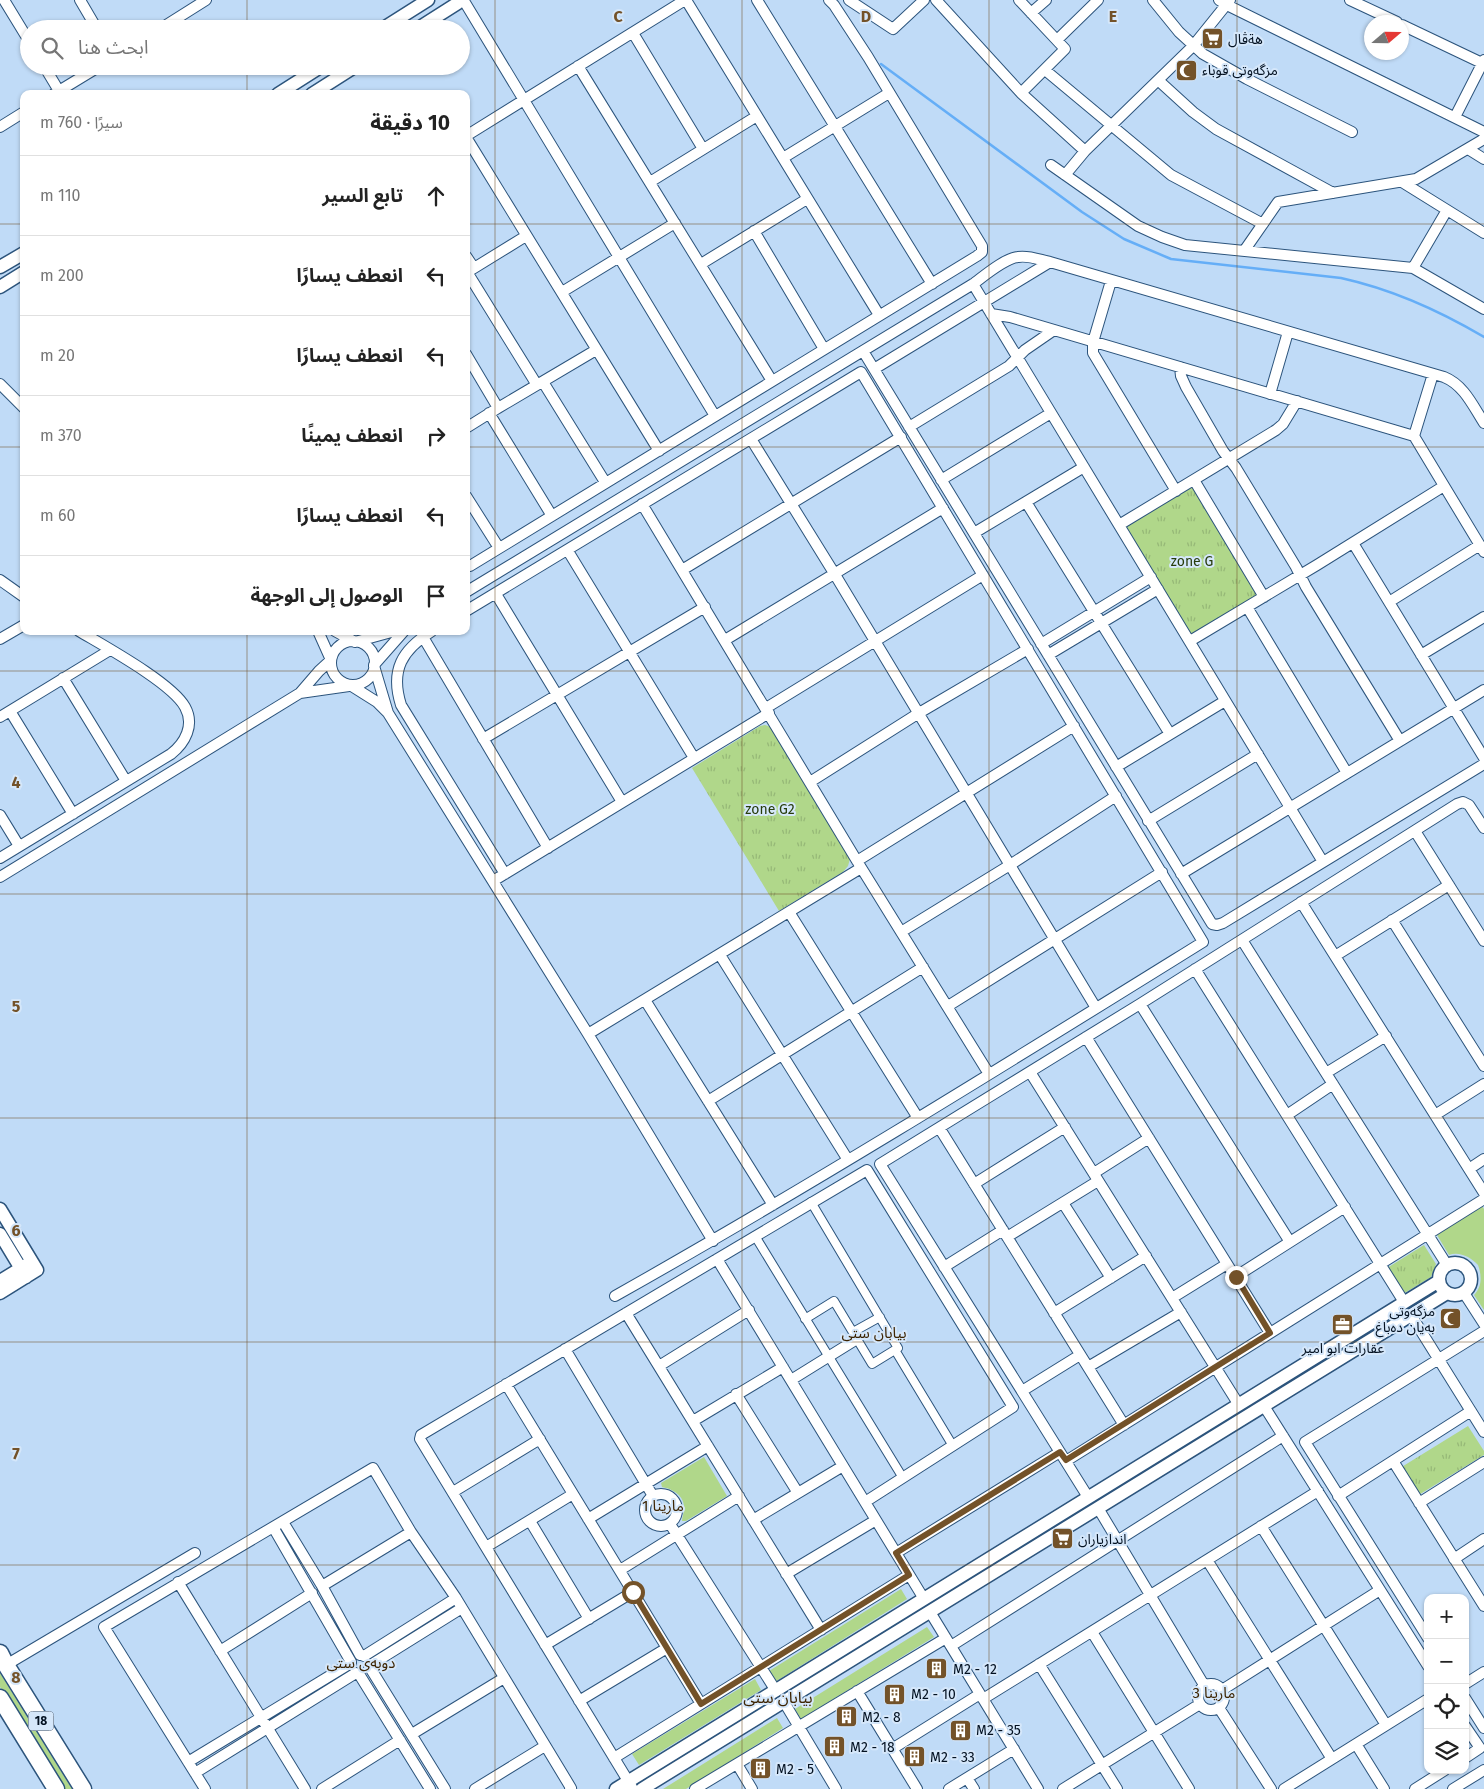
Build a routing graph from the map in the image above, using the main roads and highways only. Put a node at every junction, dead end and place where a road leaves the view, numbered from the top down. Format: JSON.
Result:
{"nodes":[{"id":1,"x":3,"y":1659,"type":"edge"},
{"id":2,"x":0,"y":1698,"type":"edge"},
{"id":3,"x":56,"y":1789,"type":"edge"},
{"id":4,"x":83,"y":1789,"type":"edge"}],
"edges":[{"from":1,"to":4,"type":"highway","number":"18"},
{"from":2,"to":3,"type":"highway","number":"18"}]}
